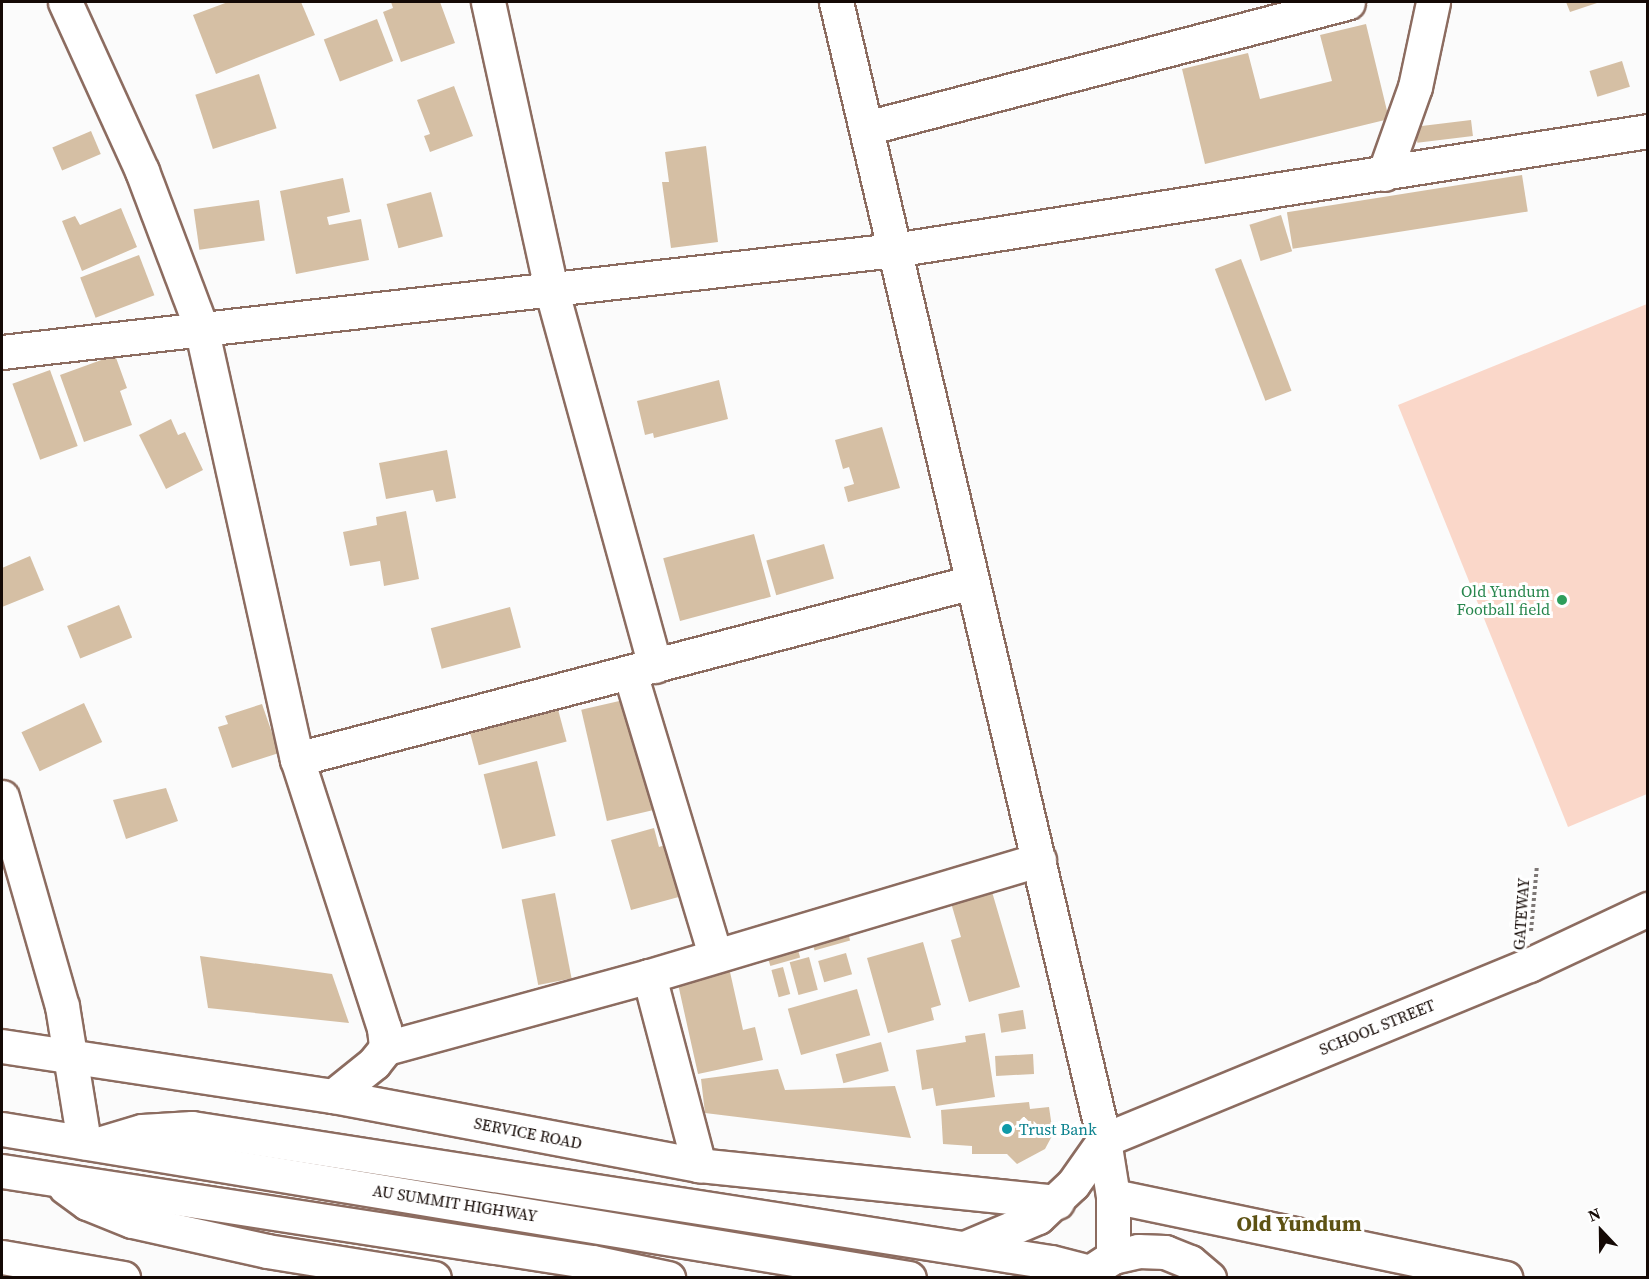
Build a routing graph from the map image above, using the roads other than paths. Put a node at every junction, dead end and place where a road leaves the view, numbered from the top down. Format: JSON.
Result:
{"nodes":[{"id":1,"x":65,"y":2,"type":"edge"},
{"id":2,"x":488,"y":2,"type":"edge"},
{"id":3,"x":836,"y":2,"type":"edge"},
{"id":4,"x":1348,"y":2,"type":"edge"},
{"id":5,"x":1433,"y":2,"type":"edge"},
{"id":6,"x":866,"y":128,"type":"junction"},
{"id":7,"x":1647,"y":130,"type":"edge"},
{"id":8,"x":1384,"y":174,"type":"junction"},
{"id":9,"x":894,"y":250,"type":"junction"},
{"id":10,"x":552,"y":292,"type":"junction"},
{"id":11,"x":201,"y":327,"type":"junction"},
{"id":12,"x":2,"y":352,"type":"edge"},
{"id":13,"x":972,"y":582,"type":"junction"},
{"id":14,"x":642,"y":670,"type":"junction"},
{"id":15,"x":297,"y":759,"type":"junction"},
{"id":16,"x":2,"y":797,"type":"edge"},
{"id":17,"x":10,"y":848,"type":"edge"},
{"id":18,"x":1040,"y":860,"type":"junction"},
{"id":19,"x":1647,"y":909,"type":"edge"},
{"id":20,"x":715,"y":954,"type":"junction"},
{"id":21,"x":649,"y":976,"type":"junction"},
{"id":22,"x":2,"y":1046,"type":"edge"},
{"id":23,"x":386,"y":1048,"type":"junction"},
{"id":24,"x":73,"y":1058,"type":"junction"},
{"id":25,"x":333,"y":1096,"type":"junction"},
{"id":26,"x":2,"y":1129,"type":"edge"},
{"id":27,"x":1104,"y":1140,"type":"junction"},
{"id":28,"x":99,"y":1144,"type":"junction"},
{"id":29,"x":699,"y":1165,"type":"junction"},
{"id":30,"x":2,"y":1171,"type":"edge"},
{"id":31,"x":57,"y":1180,"type":"junction"},
{"id":32,"x":1113,"y":1196,"type":"junction"},
{"id":33,"x":1057,"y":1202,"type":"junction"},
{"id":34,"x":962,"y":1249,"type":"junction"},
{"id":35,"x":1165,"y":1252,"type":"junction"},
{"id":36,"x":2,"y":1257,"type":"edge"},
{"id":37,"x":1096,"y":1269,"type":"edge"},
{"id":38,"x":123,"y":1278,"type":"edge"},
{"id":39,"x":434,"y":1278,"type":"edge"},
{"id":40,"x":668,"y":1278,"type":"edge"},
{"id":41,"x":909,"y":1278,"type":"edge"},
{"id":42,"x":1209,"y":1278,"type":"edge"},
{"id":43,"x":1506,"y":1278,"type":"edge"}],
"edges":[{"from":1,"to":11,"type":"street"},
{"from":2,"to":10,"type":"street"},
{"from":3,"to":6,"type":"street"},
{"from":4,"to":6,"type":"street"},
{"from":5,"to":8,"type":"street"},
{"from":6,"to":9,"type":"street"},
{"from":7,"to":8,"type":"street"},
{"from":8,"to":9,"type":"street"},
{"from":9,"to":10,"type":"street"},
{"from":9,"to":13,"type":"street"},
{"from":10,"to":11,"type":"street"},
{"from":10,"to":14,"type":"street"},
{"from":11,"to":12,"type":"street"},
{"from":11,"to":15,"type":"street"},
{"from":13,"to":14,"type":"street"},
{"from":13,"to":18,"type":"street"},
{"from":14,"to":15,"type":"street"},
{"from":14,"to":20,"type":"street"},
{"from":15,"to":23,"type":"street"},
{"from":16,"to":17,"type":"street"},
{"from":17,"to":24,"type":"street"},
{"from":18,"to":20,"type":"street"},
{"from":18,"to":27,"type":"street"},
{"from":19,"to":27,"type":"street","name":"SCHOOL STREET"},
{"from":20,"to":21,"type":"street"},
{"from":21,"to":23,"type":"street"},
{"from":21,"to":29,"type":"street"},
{"from":22,"to":24,"type":"street","name":"SERVICE ROAD"},
{"from":23,"to":25,"type":"street"},
{"from":24,"to":25,"type":"street","name":"SERVICE ROAD"},
{"from":24,"to":28,"type":"street"},
{"from":25,"to":29,"type":"street","name":"SERVICE ROAD"},
{"from":26,"to":28,"type":"street","name":"AU SUMMIT HIGHWAY"},
{"from":27,"to":32,"type":"street"},
{"from":27,"to":33,"type":"street"},
{"from":28,"to":34,"type":"street"},
{"from":28,"to":41,"type":"street","name":"AU SUMMIT HIGHWAY"},
{"from":29,"to":33,"type":"street","name":"SERVICE ROAD"},
{"from":30,"to":31,"type":"street"},
{"from":31,"to":39,"type":"street"},
{"from":31,"to":40,"type":"street"},
{"from":32,"to":35,"type":"street"},
{"from":32,"to":37,"type":"street"},
{"from":32,"to":43,"type":"street"},
{"from":33,"to":34,"type":"street"},
{"from":34,"to":37,"type":"street"},
{"from":35,"to":37,"type":"street"},
{"from":35,"to":42,"type":"street"},
{"from":36,"to":38,"type":"street"}]}
